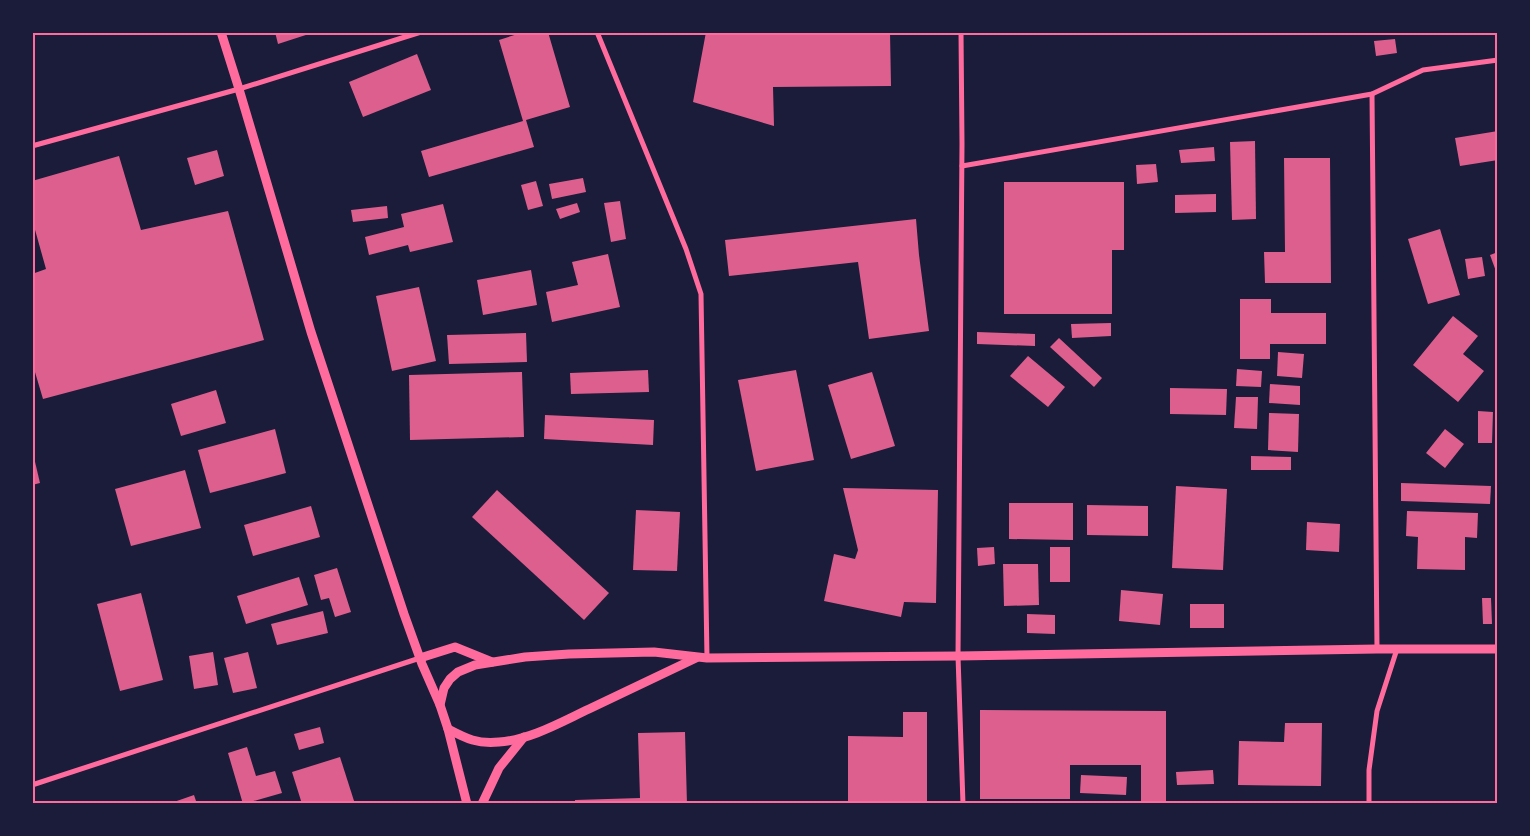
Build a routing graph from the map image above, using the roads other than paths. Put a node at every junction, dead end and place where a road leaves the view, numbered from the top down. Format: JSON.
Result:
{"nodes":[{"id":1,"x":221,"y":32,"type":"edge"},
{"id":2,"x":396,"y":32,"type":"edge"},
{"id":3,"x":421,"y":32,"type":"edge"},
{"id":4,"x":598,"y":32,"type":"edge"},
{"id":5,"x":961,"y":32,"type":"edge"},
{"id":6,"x":398,"y":39,"type":"junction"},
{"id":7,"x":1498,"y":60,"type":"edge"},
{"id":8,"x":239,"y":89,"type":"junction"},
{"id":9,"x":1372,"y":94,"type":"junction"},
{"id":10,"x":32,"y":146,"type":"edge"},
{"id":11,"x":962,"y":166,"type":"junction"},
{"id":12,"x":1377,"y":649,"type":"junction"},
{"id":13,"x":1397,"y":649,"type":"junction"},
{"id":14,"x":1498,"y":649,"type":"edge"},
{"id":15,"x":958,"y":656,"type":"junction"},
{"id":16,"x":696,"y":658,"type":"junction"},
{"id":17,"x":707,"y":658,"type":"junction"},
{"id":18,"x":421,"y":661,"type":"junction"},
{"id":19,"x":492,"y":662,"type":"junction"},
{"id":20,"x":440,"y":705,"type":"junction"},
{"id":21,"x":448,"y":729,"type":"junction"},
{"id":22,"x":524,"y":737,"type":"junction"},
{"id":23,"x":32,"y":784,"type":"edge"},
{"id":24,"x":467,"y":804,"type":"edge"},
{"id":25,"x":482,"y":804,"type":"edge"},
{"id":26,"x":963,"y":804,"type":"edge"},
{"id":27,"x":1369,"y":804,"type":"edge"}],
"edges":[{"from":1,"to":8,"type":"street"},
{"from":2,"to":6,"type":"street"},
{"from":3,"to":6,"type":"street"},
{"from":4,"to":17,"type":"street"},
{"from":5,"to":11,"type":"street"},
{"from":6,"to":8,"type":"street"},
{"from":7,"to":9,"type":"street"},
{"from":8,"to":10,"type":"street"},
{"from":8,"to":18,"type":"street"},
{"from":9,"to":11,"type":"street"},
{"from":9,"to":12,"type":"street"},
{"from":11,"to":15,"type":"street"},
{"from":12,"to":13,"type":"street"},
{"from":12,"to":15,"type":"street"},
{"from":13,"to":14,"type":"street"},
{"from":13,"to":27,"type":"street"},
{"from":15,"to":17,"type":"street"},
{"from":15,"to":26,"type":"street"},
{"from":16,"to":17,"type":"street"},
{"from":16,"to":19,"type":"street"},
{"from":16,"to":22,"type":"street"},
{"from":18,"to":19,"type":"street"},
{"from":18,"to":20,"type":"street"},
{"from":18,"to":23,"type":"street"},
{"from":19,"to":20,"type":"street"},
{"from":20,"to":21,"type":"street"},
{"from":21,"to":22,"type":"street"},
{"from":21,"to":24,"type":"street"},
{"from":22,"to":25,"type":"street"}]}
